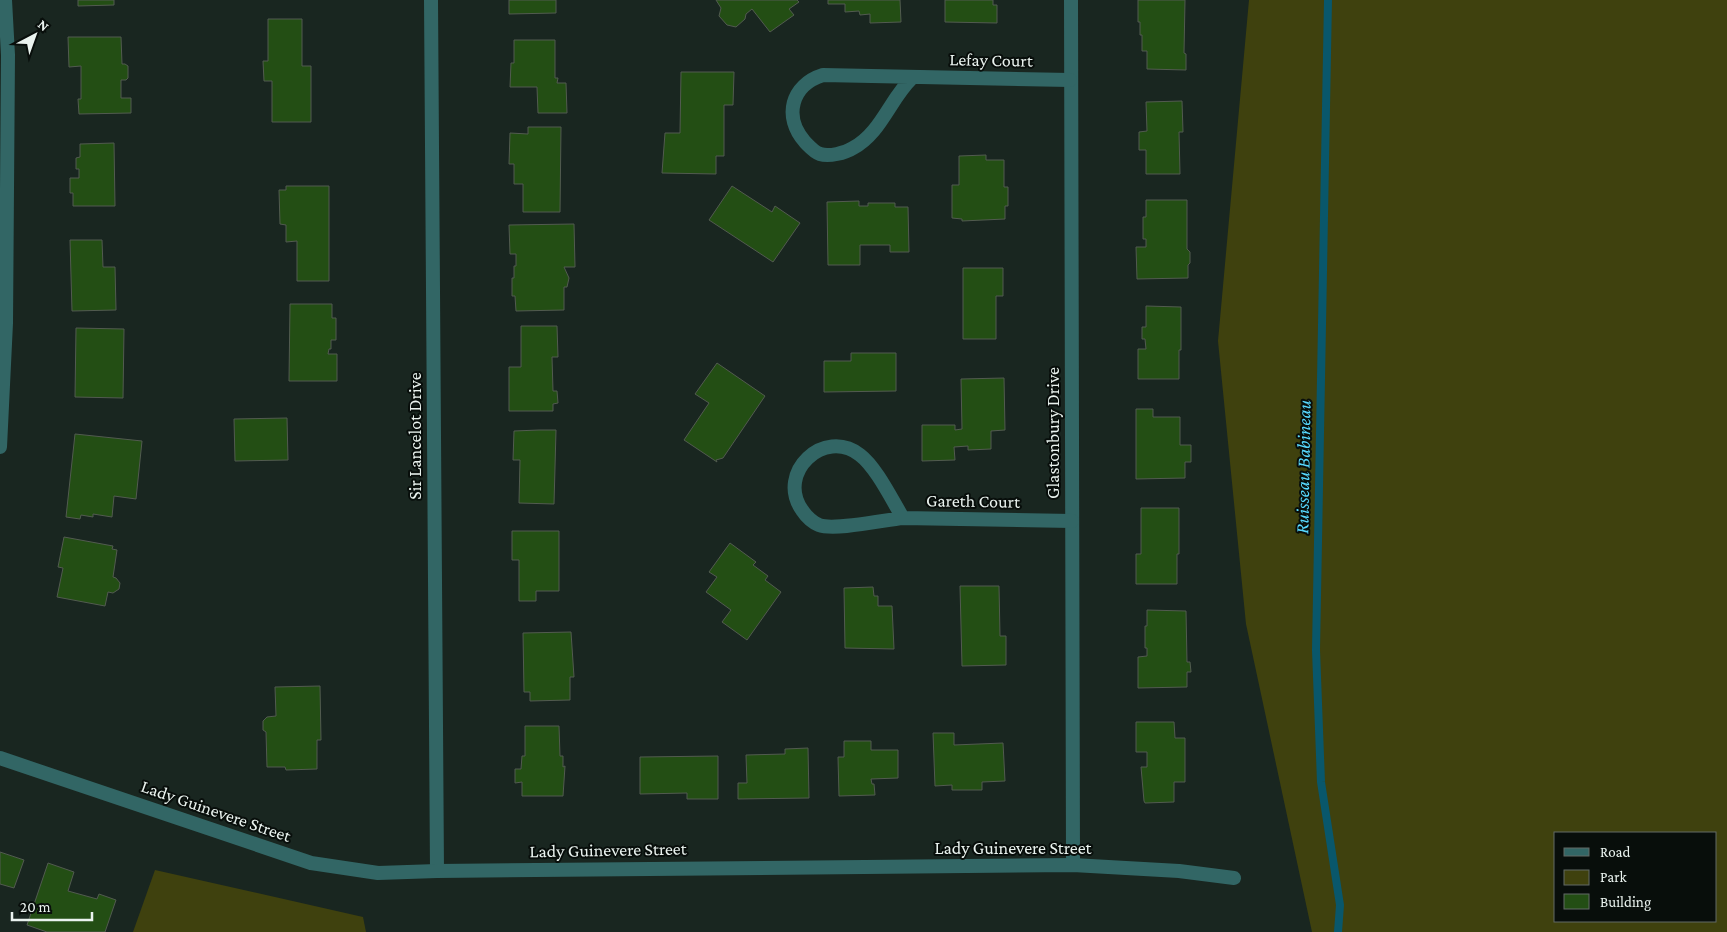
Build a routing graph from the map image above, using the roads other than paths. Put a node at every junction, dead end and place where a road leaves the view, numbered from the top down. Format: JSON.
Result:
{"nodes":[{"id":1,"x":5,"y":0,"type":"edge"},
{"id":2,"x":431,"y":0,"type":"edge"},
{"id":3,"x":1071,"y":0,"type":"edge"},
{"id":4,"x":912,"y":78,"type":"junction"},
{"id":5,"x":1070,"y":80,"type":"junction"},
{"id":6,"x":0,"y":447,"type":"edge"},
{"id":7,"x":903,"y":518,"type":"junction"},
{"id":8,"x":1072,"y":521,"type":"junction"},
{"id":9,"x":0,"y":758,"type":"edge"},
{"id":10,"x":1073,"y":865,"type":"junction"},
{"id":11,"x":437,"y":871,"type":"junction"},
{"id":12,"x":1234,"y":878,"type":"dead end"}],
"edges":[{"from":1,"to":6,"type":"street"},
{"from":2,"to":11,"type":"street","name":"Sir Lancelot Drive"},
{"from":3,"to":5,"type":"street","name":"Glastonbury Drive"},
{"from":4,"to":4,"type":"street","name":"Lefay Court"},
{"from":4,"to":5,"type":"street","name":"Lefay Court"},
{"from":5,"to":8,"type":"street","name":"Glastonbury Drive"},
{"from":7,"to":7,"type":"street","name":"Gareth Court"},
{"from":7,"to":8,"type":"street","name":"Gareth Court"},
{"from":8,"to":10,"type":"street","name":"Glastonbury Drive"},
{"from":9,"to":11,"type":"street","name":"Lady Guinevere Street"},
{"from":10,"to":11,"type":"street","name":"Lady Guinevere Street"},
{"from":10,"to":12,"type":"street","name":"Lady Guinevere Street"}]}
